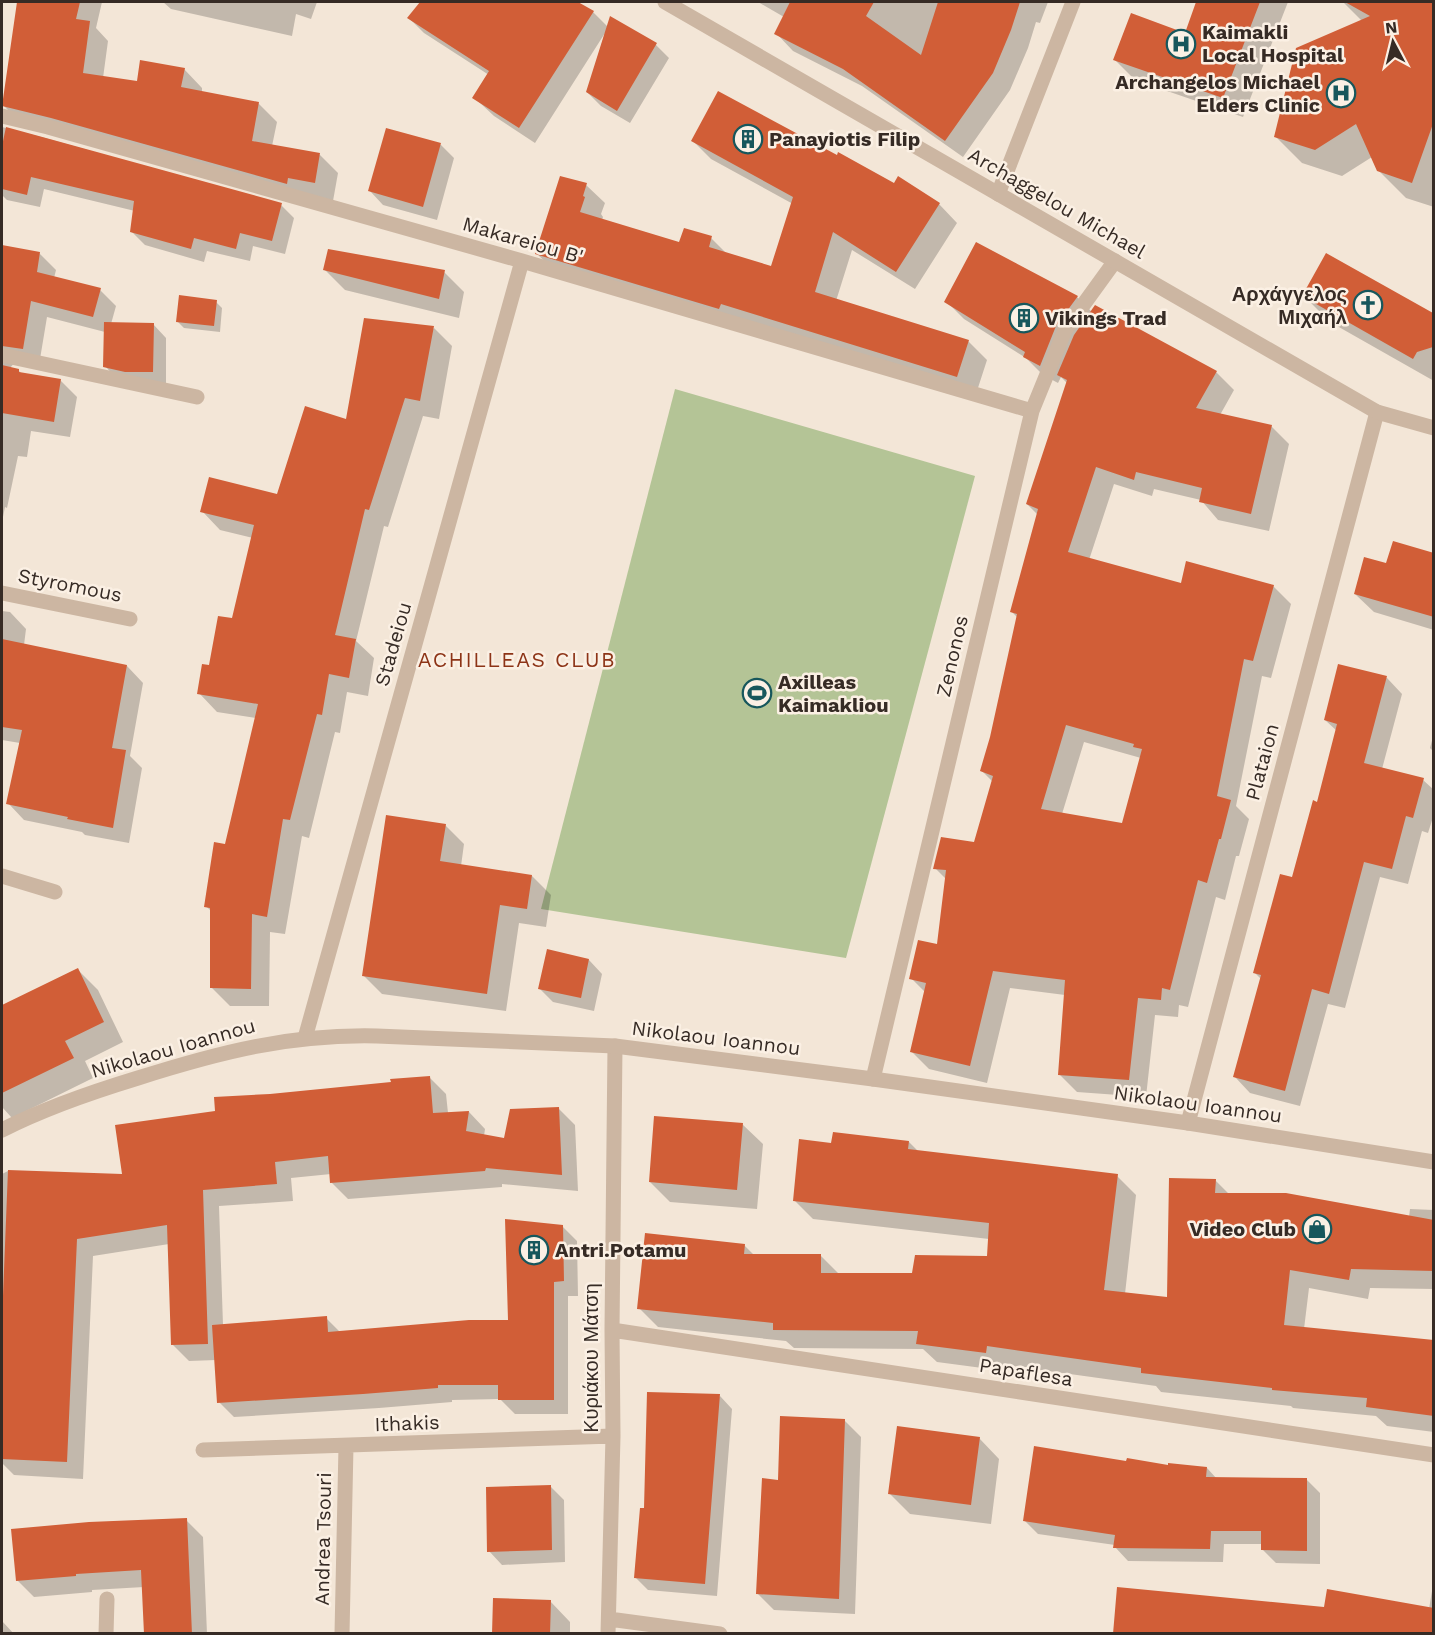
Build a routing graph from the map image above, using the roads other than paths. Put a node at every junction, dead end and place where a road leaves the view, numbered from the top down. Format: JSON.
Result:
{"nodes":[{"id":1,"x":665,"y":2,"type":"edge"},
{"id":2,"x":1073,"y":2,"type":"edge"},
{"id":3,"x":2,"y":116,"type":"edge"},
{"id":4,"x":998,"y":194,"type":"junction"},
{"id":5,"x":522,"y":261,"type":"junction"},
{"id":6,"x":1115,"y":261,"type":"junction"},
{"id":7,"x":2,"y":355,"type":"edge"},
{"id":8,"x":197,"y":397,"type":"dead end"},
{"id":9,"x":1032,"y":411,"type":"junction"},
{"id":10,"x":1377,"y":412,"type":"junction"},
{"id":11,"x":1434,"y":428,"type":"edge"},
{"id":12,"x":2,"y":593,"type":"edge"},
{"id":13,"x":130,"y":619,"type":"dead end"},
{"id":14,"x":2,"y":876,"type":"edge"},
{"id":15,"x":55,"y":892,"type":"dead end"},
{"id":16,"x":305,"y":1038,"type":"junction"},
{"id":17,"x":615,"y":1046,"type":"junction"},
{"id":18,"x":873,"y":1079,"type":"junction"},
{"id":19,"x":1188,"y":1124,"type":"junction"},
{"id":20,"x":2,"y":1130,"type":"edge"},
{"id":21,"x":1434,"y":1162,"type":"edge"},
{"id":22,"x":612,"y":1330,"type":"junction"},
{"id":23,"x":613,"y":1437,"type":"junction"},
{"id":24,"x":345,"y":1446,"type":"junction"},
{"id":25,"x":203,"y":1450,"type":"dead end"},
{"id":26,"x":1434,"y":1455,"type":"edge"},
{"id":27,"x":107,"y":1599,"type":"dead end"},
{"id":28,"x":608,"y":1626,"type":"edge"},
{"id":29,"x":106,"y":1634,"type":"edge"},
{"id":30,"x":342,"y":1634,"type":"edge"},
{"id":31,"x":720,"y":1634,"type":"edge"}],
"edges":[{"from":1,"to":4,"type":"street","name":"Archaggelou Michael"},
{"from":2,"to":4,"type":"street"},
{"from":3,"to":5,"type":"street","name":"Makareiou B'"},
{"from":4,"to":6,"type":"street","name":"Archaggelou Michael"},
{"from":5,"to":9,"type":"street","name":"Makareiou B'"},
{"from":5,"to":16,"type":"street","name":"Stadeiou"},
{"from":6,"to":9,"type":"street","name":"Zenonos"},
{"from":6,"to":10,"type":"street","name":"Archaggelou Michael"},
{"from":7,"to":8,"type":"street"},
{"from":9,"to":18,"type":"street","name":"Zenonos"},
{"from":10,"to":11,"type":"street","name":"Archaggelou Michael"},
{"from":10,"to":19,"type":"street","name":"Plataion"},
{"from":12,"to":13,"type":"street","name":"Styromous"},
{"from":14,"to":15,"type":"street"},
{"from":16,"to":17,"type":"street","name":"Nikolaou Ioannou"},
{"from":16,"to":20,"type":"street","name":"Nikolaou Ioannou"},
{"from":17,"to":18,"type":"street","name":"Nikolaou Ioannou"},
{"from":17,"to":22,"type":"street","name":"Κυριάκου Μάτση"},
{"from":18,"to":19,"type":"street","name":"Nikolaou Ioannou"},
{"from":19,"to":21,"type":"street","name":"Nikolaou Ioannou"},
{"from":22,"to":23,"type":"street","name":"Κυριάκου Μάτση"},
{"from":22,"to":26,"type":"street","name":"Papaflesa"},
{"from":23,"to":24,"type":"street","name":"Ithakis"},
{"from":23,"to":28,"type":"street","name":"Κυριάκου Μάτση"},
{"from":24,"to":25,"type":"street","name":"Ithakis"},
{"from":24,"to":30,"type":"street","name":"Andrea Tsouri"},
{"from":27,"to":29,"type":"street"},
{"from":28,"to":31,"type":"street"}]}
